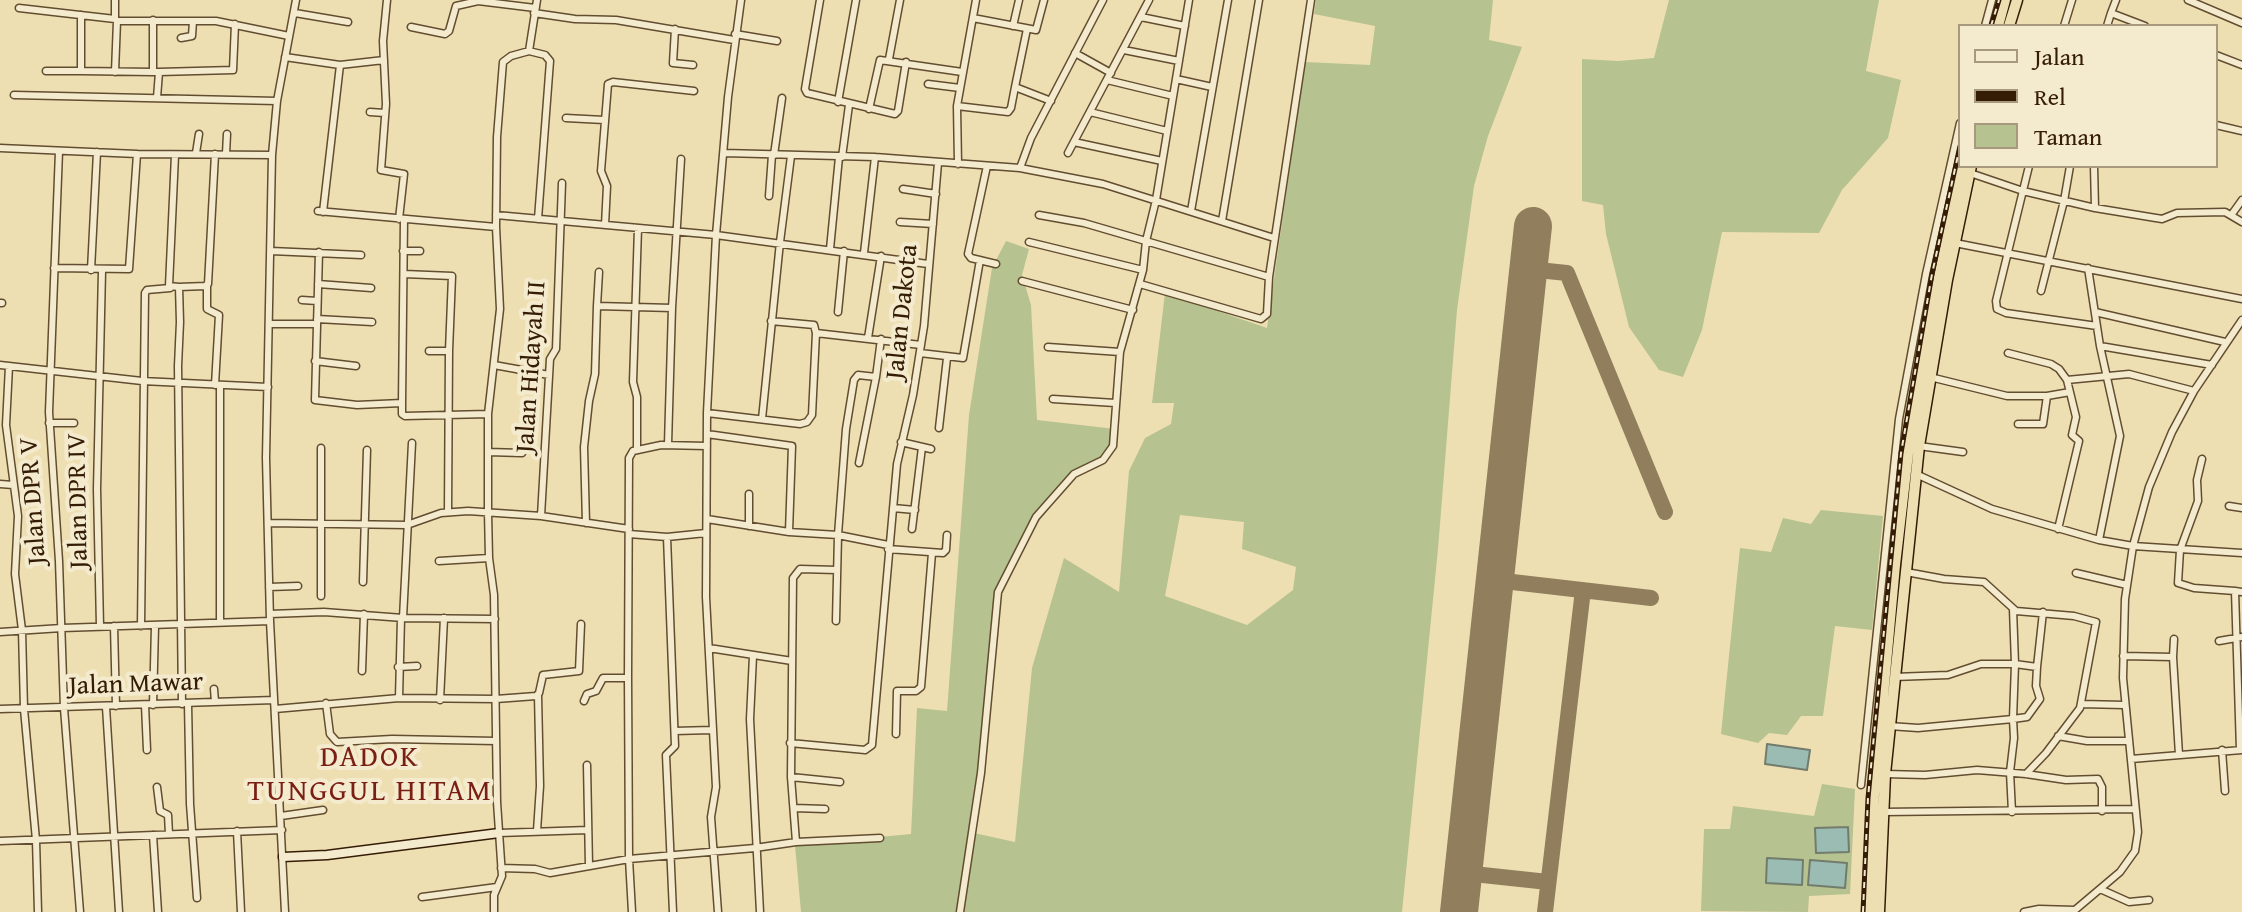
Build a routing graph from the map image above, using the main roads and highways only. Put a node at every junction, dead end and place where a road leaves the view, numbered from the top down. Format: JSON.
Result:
{"nodes":[{"id":1,"x":2005,"y":0,"type":"edge"},
{"id":2,"x":2017,"y":0,"type":"edge"},
{"id":3,"x":1999,"y":24,"type":"edge"},
{"id":4,"x":2010,"y":24,"type":"edge"},
{"id":5,"x":1968,"y":168,"type":"edge"},
{"id":6,"x":1942,"y":279,"type":"junction"},
{"id":7,"x":1896,"y":608,"type":"junction"},
{"id":8,"x":1877,"y":857,"type":"junction"},
{"id":9,"x":1870,"y":912,"type":"edge"},
{"id":10,"x":1879,"y":912,"type":"edge"}],
"edges":[{"from":1,"to":3,"type":"highway"},
{"from":2,"to":4,"type":"highway"},
{"from":5,"to":6,"type":"highway"},
{"from":5,"to":6,"type":"highway"},
{"from":6,"to":7,"type":"highway"},
{"from":6,"to":7,"type":"highway"},
{"from":7,"to":8,"type":"highway"},
{"from":7,"to":8,"type":"highway"},
{"from":8,"to":9,"type":"highway"},
{"from":8,"to":10,"type":"highway"}]}
